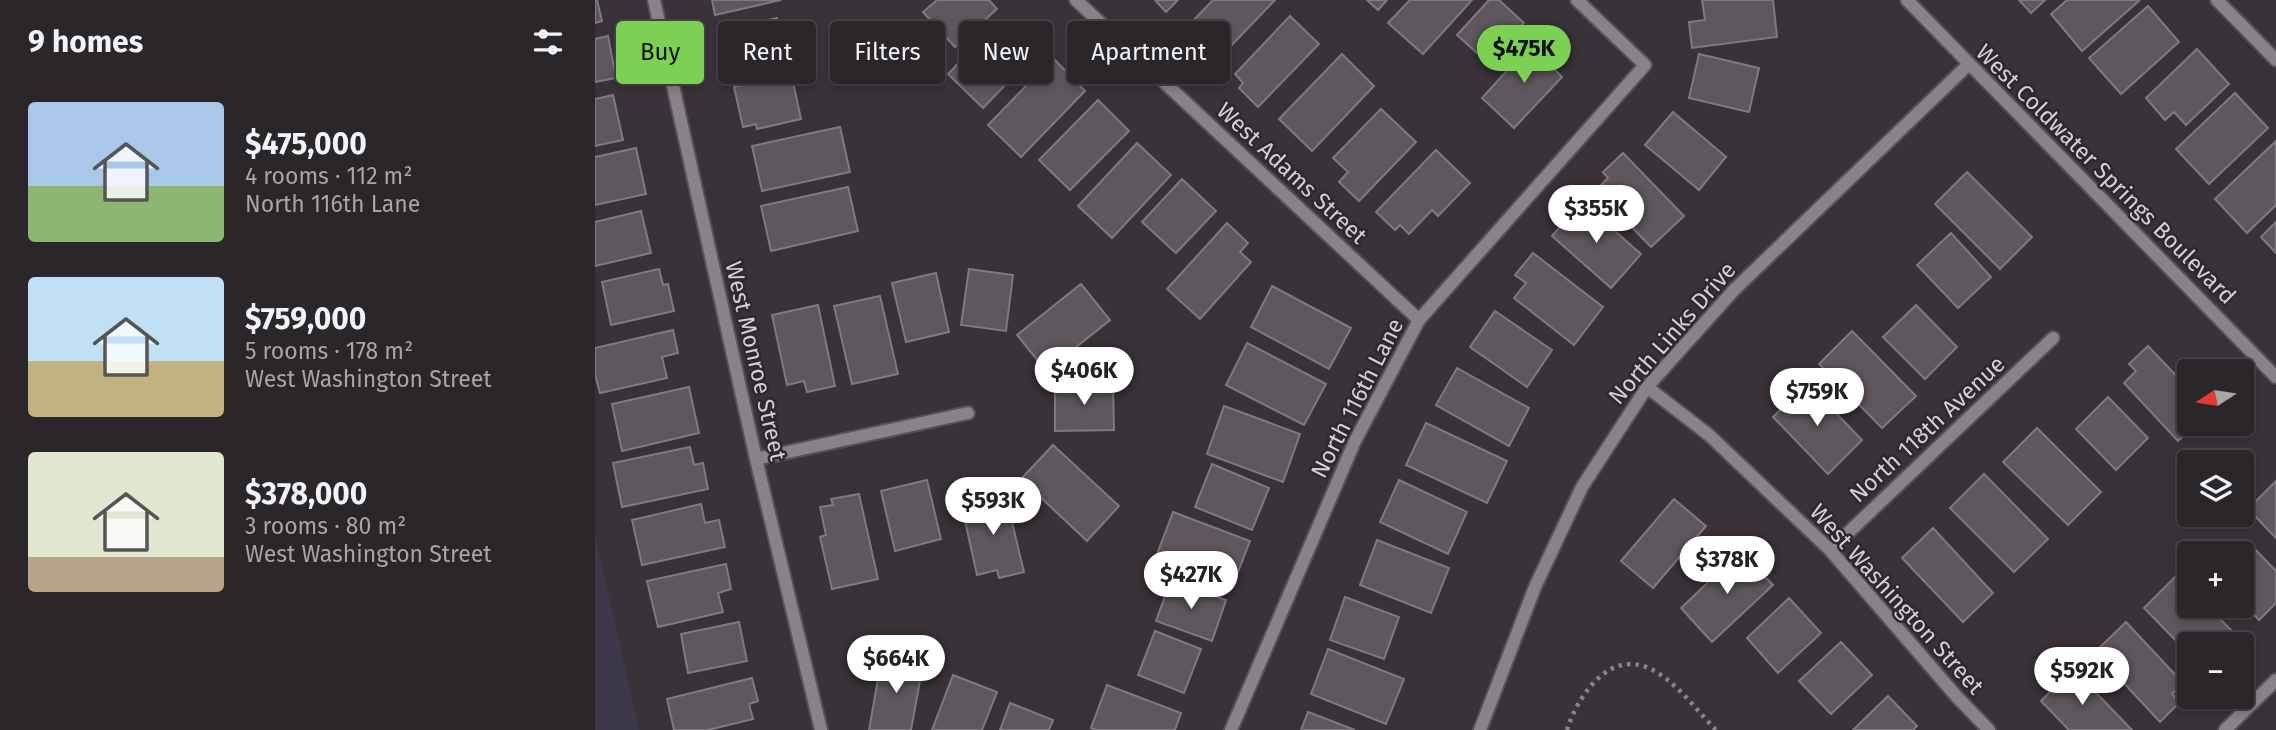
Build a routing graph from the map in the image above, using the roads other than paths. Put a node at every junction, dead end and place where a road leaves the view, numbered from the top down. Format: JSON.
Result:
{"nodes":[{"id":1,"x":654,"y":0,"type":"edge"},
{"id":2,"x":1076,"y":0,"type":"edge"},
{"id":3,"x":1577,"y":0,"type":"edge"},
{"id":4,"x":1907,"y":0,"type":"edge"},
{"id":5,"x":2217,"y":0,"type":"edge"},
{"id":6,"x":2276,"y":60,"type":"edge"},
{"id":7,"x":1968,"y":65,"type":"junction"},
{"id":8,"x":1419,"y":320,"type":"junction"},
{"id":9,"x":2053,"y":338,"type":"dead end"},
{"id":10,"x":2276,"y":377,"type":"edge"},
{"id":11,"x":1647,"y":387,"type":"junction"},
{"id":12,"x":968,"y":413,"type":"dead end"},
{"id":13,"x":756,"y":459,"type":"junction"},
{"id":14,"x":1830,"y":550,"type":"junction"},
{"id":15,"x":2276,"y":680,"type":"edge"},
{"id":16,"x":821,"y":730,"type":"edge"},
{"id":17,"x":1231,"y":730,"type":"edge"},
{"id":18,"x":1480,"y":730,"type":"edge"},
{"id":19,"x":1989,"y":730,"type":"edge"},
{"id":20,"x":2225,"y":730,"type":"edge"}],
"edges":[{"from":1,"to":13,"type":"street","name":"West Monroe Street"},
{"from":2,"to":8,"type":"street","name":"West Adams Street"},
{"from":3,"to":8,"type":"street","name":"North 116th Lane"},
{"from":4,"to":7,"type":"street","name":"West Coldwater Springs Boulevard"},
{"from":5,"to":6,"type":"street"},
{"from":7,"to":10,"type":"street","name":"West Coldwater Springs Boulevard"},
{"from":7,"to":11,"type":"street","name":"North Links Drive"},
{"from":8,"to":17,"type":"street","name":"North 116th Lane"},
{"from":9,"to":14,"type":"street","name":"North 118th Avenue"},
{"from":11,"to":14,"type":"street","name":"West Washington Street"},
{"from":11,"to":18,"type":"street","name":"North Links Drive"},
{"from":12,"to":13,"type":"street"},
{"from":13,"to":16,"type":"street","name":"West Monroe Street"},
{"from":14,"to":19,"type":"street","name":"West Washington Street"},
{"from":15,"to":20,"type":"street"}]}
